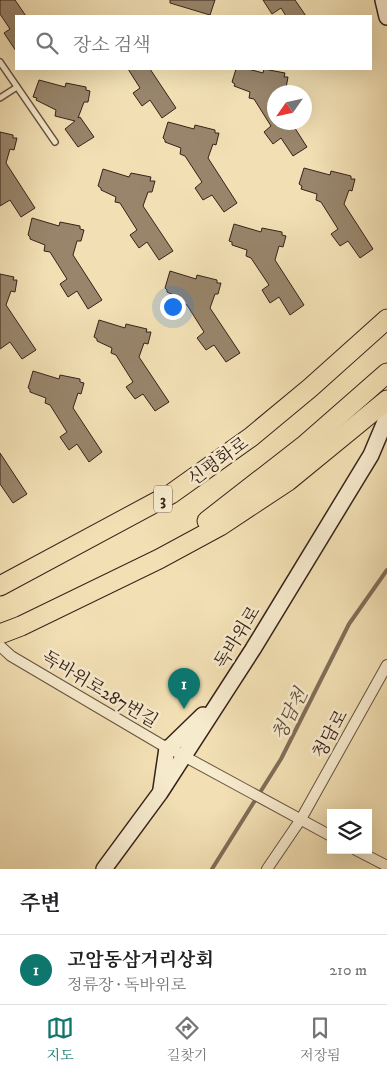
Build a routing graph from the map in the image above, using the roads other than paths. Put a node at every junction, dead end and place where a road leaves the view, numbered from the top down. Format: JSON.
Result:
{"nodes":[{"id":1,"x":383,"y":0,"type":"edge"},
{"id":2,"x":387,"y":17,"type":"edge"},
{"id":3,"x":0,"y":62,"type":"edge"},
{"id":4,"x":17,"y":87,"type":"junction"},
{"id":5,"x":0,"y":98,"type":"edge"},
{"id":6,"x":55,"y":142,"type":"dead end"},
{"id":7,"x":387,"y":319,"type":"edge"},
{"id":8,"x":387,"y":373,"type":"edge"},
{"id":9,"x":387,"y":400,"type":"edge"},
{"id":10,"x":387,"y":417,"type":"edge"},
{"id":11,"x":158,"y":559,"type":"junction"},
{"id":12,"x":0,"y":586,"type":"edge"},
{"id":13,"x":0,"y":634,"type":"edge"},
{"id":14,"x":0,"y":646,"type":"edge"},
{"id":15,"x":387,"y":665,"type":"edge"},
{"id":16,"x":219,"y":700,"type":"junction"},
{"id":17,"x":168,"y":748,"type":"junction"},
{"id":18,"x":184,"y":757,"type":"junction"},
{"id":19,"x":160,"y":793,"type":"junction"},
{"id":20,"x":297,"y":816,"type":"junction"},
{"id":21,"x":327,"y":834,"type":"edge"},
{"id":22,"x":364,"y":854,"type":"edge"},
{"id":23,"x":387,"y":866,"type":"edge"},
{"id":24,"x":104,"y":869,"type":"edge"},
{"id":25,"x":267,"y":869,"type":"edge"}],
"edges":[{"from":1,"to":2,"type":"main road"},
{"from":3,"to":4,"type":"lane"},
{"from":4,"to":5,"type":"lane"},
{"from":4,"to":6,"type":"lane"},
{"from":7,"to":12,"type":"highway","name":"신평화로","number":"3"},
{"from":8,"to":11,"type":"highway"},
{"from":9,"to":11,"type":"highway"},
{"from":10,"to":16,"type":"main road","name":"독바위로"},
{"from":11,"to":13,"type":"highway"},
{"from":14,"to":17,"type":"street","name":"독바위로287번길"},
{"from":15,"to":20,"type":"street","name":"청담로"},
{"from":16,"to":17,"type":"main road"},
{"from":16,"to":18,"type":"main road","name":"독바위로"},
{"from":17,"to":18,"type":"street","name":"독바위로287번길"},
{"from":17,"to":19,"type":"main road"},
{"from":18,"to":19,"type":"main road","name":"독바위로"},
{"from":18,"to":20,"type":"street"},
{"from":19,"to":24,"type":"main road","name":"독바위로"},
{"from":20,"to":21,"type":"street"},
{"from":20,"to":25,"type":"street","name":"청담로"},
{"from":22,"to":23,"type":"street"}]}
